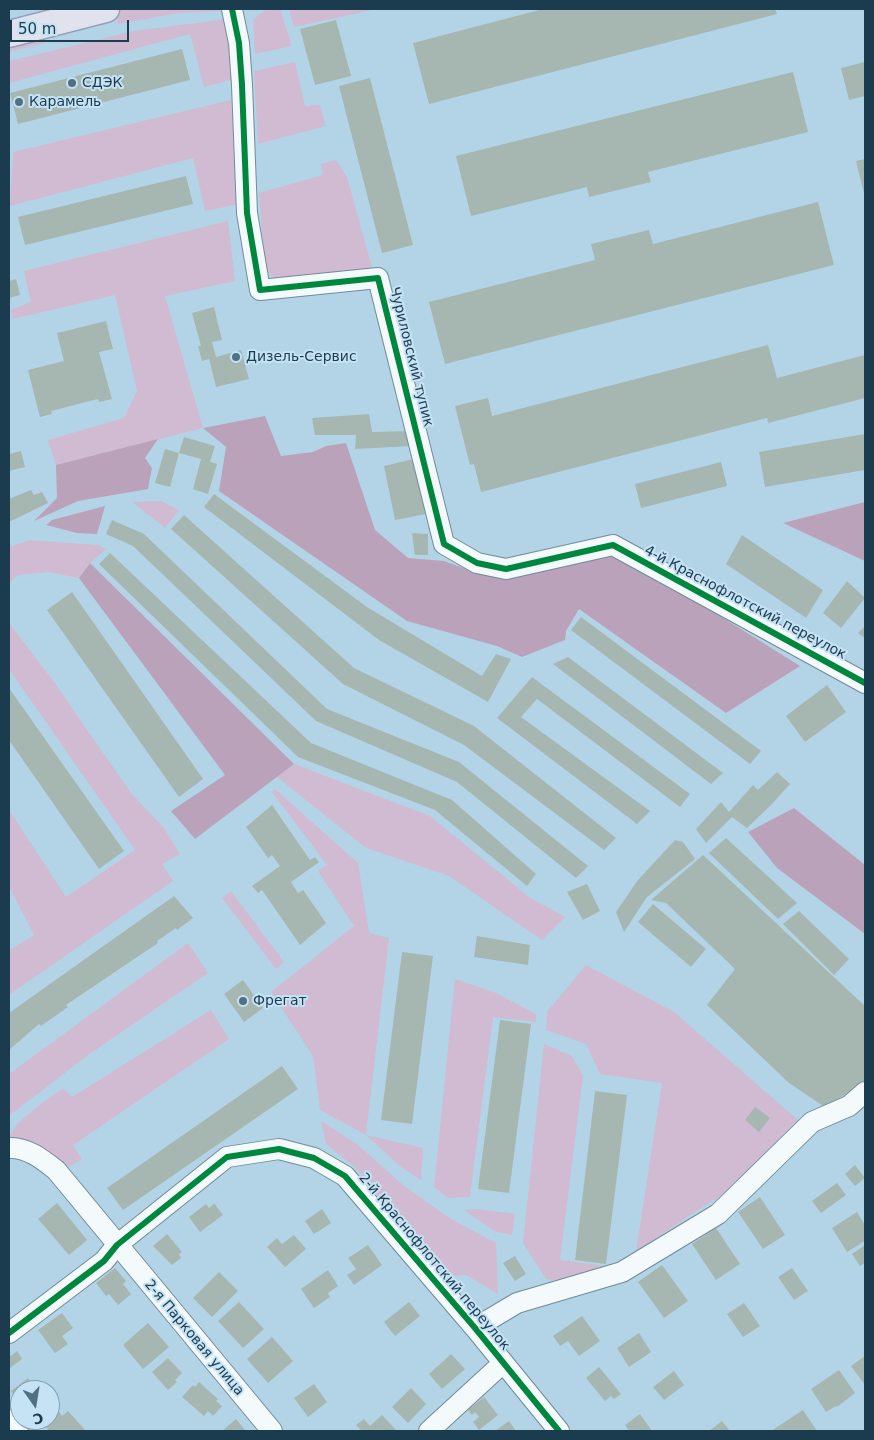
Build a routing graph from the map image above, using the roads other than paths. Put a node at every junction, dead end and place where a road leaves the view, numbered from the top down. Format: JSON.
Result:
{"nodes":[{"id":1,"x":106,"y":9,"type":"edge"},
{"id":2,"x":232,"y":9,"type":"edge"},
{"id":3,"x":9,"y":34,"type":"edge"},
{"id":4,"x":613,"y":545,"type":"joint"},
{"id":5,"x":865,"y":683,"type":"edge"},
{"id":6,"x":865,"y":1092,"type":"edge"},
{"id":7,"x":9,"y":1148,"type":"edge"},
{"id":8,"x":117,"y":1245,"type":"junction"},
{"id":9,"x":475,"y":1328,"type":"junction"},
{"id":10,"x":9,"y":1333,"type":"edge"},
{"id":11,"x":503,"y":1362,"type":"junction"},
{"id":12,"x":9,"y":1420,"type":"edge"},
{"id":13,"x":18,"y":1431,"type":"edge"},
{"id":14,"x":272,"y":1431,"type":"edge"},
{"id":15,"x":429,"y":1431,"type":"edge"},
{"id":16,"x":559,"y":1431,"type":"edge"}],
"edges":[{"from":1,"to":3,"type":"main road"},
{"from":2,"to":4,"type":"street","name":"Чуриловский тупик"},
{"from":4,"to":5,"type":"street","name":"4-й Краснофлотский переулок"},
{"from":6,"to":9,"type":"street"},
{"from":7,"to":8,"type":"street","name":"2-я Парковая улица"},
{"from":8,"to":9,"type":"street","name":"2-й Краснофлотский переулок"},
{"from":8,"to":10,"type":"street","name":"2-й Краснофлотский переулок"},
{"from":8,"to":14,"type":"street","name":"2-я Парковая улица"},
{"from":9,"to":11,"type":"street","name":"2-й Краснофлотский переулок"},
{"from":11,"to":15,"type":"street"},
{"from":11,"to":16,"type":"street","name":"2-й Краснофлотский переулок"},
{"from":12,"to":13,"type":"street"}]}
